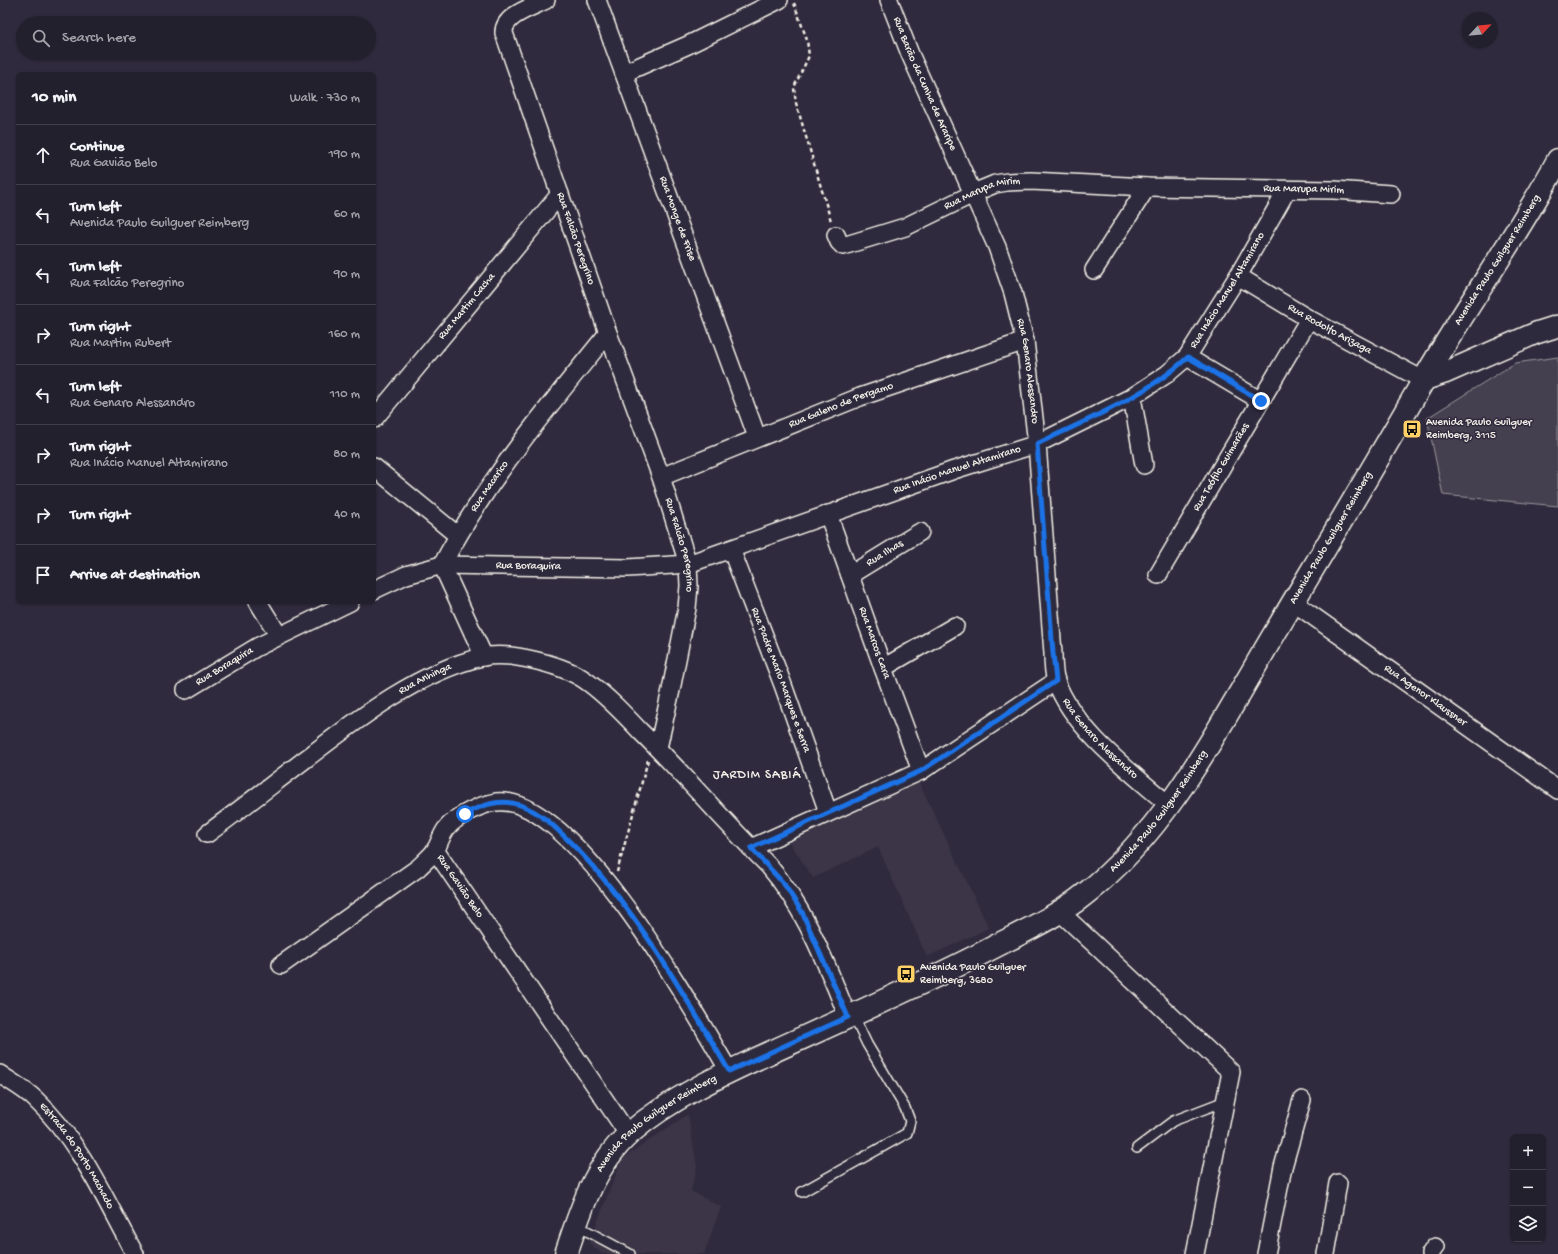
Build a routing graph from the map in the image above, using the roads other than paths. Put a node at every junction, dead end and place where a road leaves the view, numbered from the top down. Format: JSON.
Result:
{"nodes":[{"id":1,"x":546,"y":0,"type":"edge"},
{"id":2,"x":598,"y":0,"type":"edge"},
{"id":3,"x":779,"y":0,"type":"edge"},
{"id":4,"x":889,"y":0,"type":"edge"},
{"id":5,"x":624,"y":74,"type":"junction"},
{"id":6,"x":1558,"y":160,"type":"edge"},
{"id":7,"x":961,"y":166,"type":"joint"},
{"id":8,"x":1147,"y":187,"type":"junction"},
{"id":9,"x":1287,"y":190,"type":"junction"},
{"id":10,"x":973,"y":193,"type":"junction"},
{"id":11,"x":560,"y":194,"type":"junction"},
{"id":12,"x":1391,"y":194,"type":"dead end"},
{"id":13,"x":836,"y":235,"type":"road end"},
{"id":14,"x":1094,"y":270,"type":"dead end"},
{"id":15,"x":1238,"y":276,"type":"junction"},
{"id":16,"x":1309,"y":319,"type":"junction"},
{"id":17,"x":1558,"y":326,"type":"edge"},
{"id":18,"x":608,"y":333,"type":"junction"},
{"id":19,"x":1025,"y":341,"type":"junction"},
{"id":20,"x":1188,"y":357,"type":"junction"},
{"id":21,"x":1423,"y":380,"type":"junction"},
{"id":22,"x":1132,"y":397,"type":"junction"},
{"id":23,"x":1261,"y":401,"type":"junction"},
{"id":24,"x":376,"y":417,"type":"edge"},
{"id":25,"x":757,"y":437,"type":"junction"},
{"id":26,"x":1037,"y":444,"type":"junction"},
{"id":27,"x":1144,"y":465,"type":"dead end"},
{"id":28,"x":376,"y":469,"type":"edge"},
{"id":29,"x":661,"y":477,"type":"junction"},
{"id":30,"x":828,"y":514,"type":"junction"},
{"id":31,"x":920,"y":532,"type":"dead end"},
{"id":32,"x":457,"y":535,"type":"junction"},
{"id":33,"x":731,"y":549,"type":"junction"},
{"id":34,"x":688,"y":564,"type":"junction"},
{"id":35,"x":442,"y":565,"type":"junction"},
{"id":36,"x":850,"y":575,"type":"junction"},
{"id":37,"x":1158,"y":575,"type":"dead end"},
{"id":38,"x":376,"y":589,"type":"edge"},
{"id":39,"x":1293,"y":602,"type":"junction"},
{"id":40,"x":259,"y":604,"type":"edge"},
{"id":41,"x":346,"y":604,"type":"edge"},
{"id":42,"x":956,"y":626,"type":"dead end"},
{"id":43,"x":279,"y":636,"type":"junction"},
{"id":44,"x":484,"y":657,"type":"junction"},
{"id":45,"x":882,"y":668,"type":"junction"},
{"id":46,"x":1056,"y":681,"type":"junction"},
{"id":47,"x":186,"y":690,"type":"dead end"},
{"id":48,"x":653,"y":754,"type":"junction"},
{"id":49,"x":921,"y":771,"type":"junction"},
{"id":50,"x":1558,"y":790,"type":"edge"},
{"id":51,"x":1170,"y":806,"type":"junction"},
{"id":52,"x":828,"y":812,"type":"junction"},
{"id":53,"x":207,"y":834,"type":"dead end"},
{"id":54,"x":751,"y":848,"type":"junction"},
{"id":55,"x":435,"y":850,"type":"junction"},
{"id":56,"x":1059,"y":911,"type":"junction"},
{"id":57,"x":281,"y":965,"type":"dead end"},
{"id":58,"x":850,"y":1016,"type":"junction"},
{"id":59,"x":729,"y":1071,"type":"junction"},
{"id":60,"x":0,"y":1074,"type":"edge"},
{"id":61,"x":1302,"y":1100,"type":"dead end"},
{"id":62,"x":1225,"y":1101,"type":"junction"},
{"id":63,"x":628,"y":1134,"type":"junction"},
{"id":64,"x":1137,"y":1148,"type":"dead end"},
{"id":65,"x":1338,"y":1182,"type":"dead end"},
{"id":66,"x":802,"y":1192,"type":"dead end"},
{"id":67,"x":576,"y":1225,"type":"junction"},
{"id":68,"x":135,"y":1254,"type":"edge"},
{"id":69,"x":566,"y":1254,"type":"edge"},
{"id":70,"x":630,"y":1254,"type":"edge"},
{"id":71,"x":1196,"y":1254,"type":"edge"},
{"id":72,"x":1266,"y":1254,"type":"edge"},
{"id":73,"x":1326,"y":1254,"type":"edge"}],
"edges":[{"from":1,"to":11,"type":"street","name":"Rua Falcão Peregrino"},
{"from":2,"to":5,"type":"street","name":"Rua Monge de Frise"},
{"from":3,"to":5,"type":"street"},
{"from":4,"to":7,"type":"street","name":"Rua Barão da Cunha de Araripe"},
{"from":5,"to":25,"type":"street","name":"Rua Monge de Frise"},
{"from":6,"to":21,"type":"main road","name":"Avenida Paulo Guilguer Reimberg"},
{"from":7,"to":10,"type":"street","name":"Rua Genaro Alessandro"},
{"from":8,"to":9,"type":"street","name":"Rua Marupa Mirim"},
{"from":8,"to":10,"type":"street","name":"Rua Marupa Mirim"},
{"from":8,"to":14,"type":"street"},
{"from":9,"to":12,"type":"street","name":"Rua Marupa Mirim"},
{"from":9,"to":15,"type":"street","name":"Rua Inácio Manuel Altamirano"},
{"from":10,"to":13,"type":"street","name":"Rua Marupa Mirim"},
{"from":10,"to":19,"type":"street","name":"Rua Genaro Alessandro"},
{"from":11,"to":18,"type":"street","name":"Rua Falcão Peregrino"},
{"from":11,"to":24,"type":"street","name":"Rua Martim Cacha"},
{"from":15,"to":16,"type":"street","name":"Rua Rodolfo Arizaga"},
{"from":15,"to":20,"type":"street","name":"Rua Inácio Manuel Altamirano"},
{"from":16,"to":21,"type":"street","name":"Rua Rodolfo Arizaga"},
{"from":16,"to":23,"type":"street","name":"Rua Teófilo Guimarães"},
{"from":17,"to":21,"type":"street"},
{"from":18,"to":29,"type":"street","name":"Rua Falcão Peregrino"},
{"from":18,"to":32,"type":"street","name":"Rua Macarico"},
{"from":19,"to":25,"type":"street","name":"Rua Galeno de Pergamo"},
{"from":19,"to":26,"type":"street","name":"Rua Genaro Alessandro"},
{"from":20,"to":22,"type":"street","name":"Rua Inácio Manuel Altamirano"},
{"from":20,"to":23,"type":"street"},
{"from":21,"to":39,"type":"main road","name":"Avenida Paulo Guilguer Reimberg"},
{"from":22,"to":26,"type":"street","name":"Rua Inácio Manuel Altamirano"},
{"from":22,"to":27,"type":"street"},
{"from":23,"to":37,"type":"street","name":"Rua Teófilo Guimarães"},
{"from":25,"to":29,"type":"street","name":"Rua Galeno de Pergamo"},
{"from":26,"to":30,"type":"street","name":"Rua Inácio Manuel Altamirano"},
{"from":26,"to":46,"type":"street","name":"Rua Genaro Alessandro"},
{"from":28,"to":32,"type":"street"},
{"from":29,"to":34,"type":"street","name":"Rua Falcão Peregrino"},
{"from":30,"to":33,"type":"street","name":"Rua Inácio Manuel Altamirano"},
{"from":30,"to":36,"type":"street","name":"Rua Marcos Cara"},
{"from":31,"to":36,"type":"street","name":"Rua Ilhas"},
{"from":32,"to":35,"type":"street","name":"Rua Macarico"},
{"from":33,"to":34,"type":"street","name":"Rua Inácio Manuel Altamirano"},
{"from":33,"to":52,"type":"street","name":"Rua Padre Mario Marques e Serra"},
{"from":34,"to":35,"type":"street","name":"Rua Boraquira"},
{"from":34,"to":48,"type":"street","name":"Rua Falcão Peregrino"},
{"from":35,"to":38,"type":"street","name":"Rua Boraquira"},
{"from":35,"to":44,"type":"street"},
{"from":36,"to":45,"type":"street","name":"Rua Marcos Cara"},
{"from":39,"to":50,"type":"street","name":"Rua Agenor Klaussner"},
{"from":39,"to":51,"type":"main road","name":"Avenida Paulo Guilguer Reimberg"},
{"from":40,"to":43,"type":"street"},
{"from":41,"to":43,"type":"street","name":"Rua Boraquira"},
{"from":42,"to":45,"type":"street"},
{"from":43,"to":47,"type":"street","name":"Rua Boraquira"},
{"from":44,"to":48,"type":"street","name":"Rua Anhinga"},
{"from":44,"to":53,"type":"street","name":"Rua Anhinga"},
{"from":45,"to":49,"type":"street","name":"Rua Marcos Cara"},
{"from":46,"to":49,"type":"street"},
{"from":46,"to":51,"type":"street","name":"Rua Genaro Alessandro"},
{"from":48,"to":54,"type":"street"},
{"from":49,"to":52,"type":"street"},
{"from":51,"to":56,"type":"main road","name":"Avenida Paulo Guilguer Reimberg"},
{"from":52,"to":54,"type":"street"},
{"from":54,"to":58,"type":"street"},
{"from":55,"to":57,"type":"street"},
{"from":55,"to":59,"type":"street","name":"Rua Gavião Belo"},
{"from":55,"to":63,"type":"street","name":"Rua Gavião Belo"},
{"from":56,"to":58,"type":"main road","name":"Avenida Paulo Guilguer Reimberg"},
{"from":56,"to":62,"type":"street"},
{"from":58,"to":59,"type":"main road","name":"Avenida Paulo Guilguer Reimberg"},
{"from":58,"to":66,"type":"lane"},
{"from":59,"to":63,"type":"main road","name":"Avenida Paulo Guilguer Reimberg"},
{"from":60,"to":68,"type":"street","name":"Estrada do Porto Machado"},
{"from":61,"to":72,"type":"street"},
{"from":62,"to":64,"type":"lane"},
{"from":62,"to":71,"type":"street"},
{"from":63,"to":67,"type":"main road","name":"Avenida Paulo Guilguer Reimberg"},
{"from":65,"to":73,"type":"street"},
{"from":67,"to":69,"type":"main road","name":"Avenida Paulo Guilguer Reimberg"},
{"from":67,"to":70,"type":"lane"}]}
